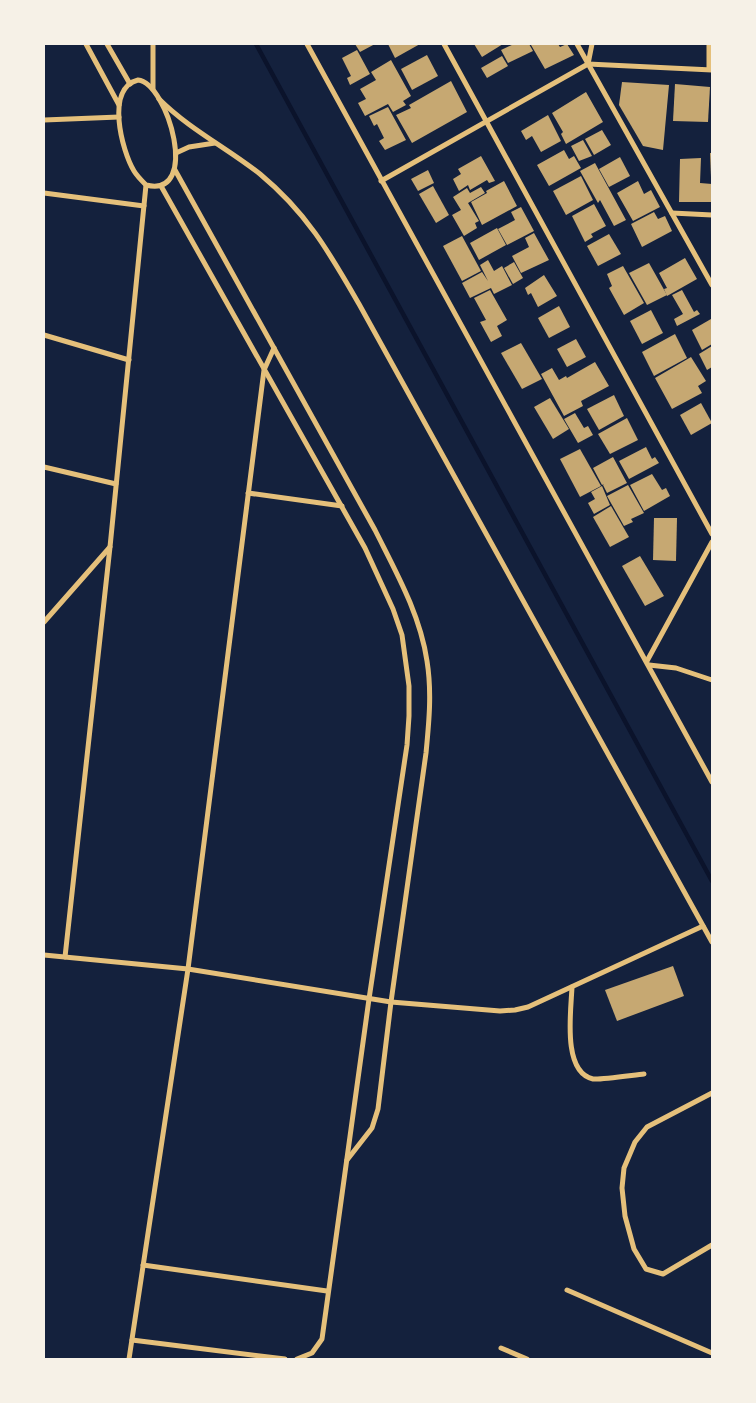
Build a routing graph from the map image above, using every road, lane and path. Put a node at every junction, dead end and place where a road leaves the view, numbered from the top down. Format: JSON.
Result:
{"nodes":[{"id":1,"x":86,"y":44,"type":"edge"},
{"id":2,"x":107,"y":44,"type":"edge"},
{"id":3,"x":154,"y":44,"type":"edge"},
{"id":4,"x":306,"y":44,"type":"edge"},
{"id":5,"x":444,"y":44,"type":"edge"},
{"id":6,"x":577,"y":44,"type":"edge"},
{"id":7,"x":592,"y":44,"type":"edge"},
{"id":8,"x":709,"y":44,"type":"edge"},
{"id":9,"x":588,"y":64,"type":"junction"},
{"id":10,"x":710,"y":69,"type":"edge"},
{"id":11,"x":130,"y":84,"type":"junction"},
{"id":12,"x":153,"y":89,"type":"junction"},
{"id":13,"x":159,"y":99,"type":"junction"},
{"id":14,"x":119,"y":105,"type":"junction"},
{"id":15,"x":119,"y":117,"type":"junction"},
{"id":16,"x":44,"y":120,"type":"edge"},
{"id":17,"x":487,"y":122,"type":"junction"},
{"id":18,"x":215,"y":143,"type":"junction"},
{"id":19,"x":176,"y":153,"type":"junction"},
{"id":20,"x":175,"y":170,"type":"junction"},
{"id":21,"x":381,"y":181,"type":"junction"},
{"id":22,"x":146,"y":186,"type":"junction"},
{"id":23,"x":161,"y":186,"type":"junction"},
{"id":24,"x":44,"y":193,"type":"edge"},
{"id":25,"x":144,"y":206,"type":"junction"},
{"id":26,"x":672,"y":213,"type":"junction"},
{"id":27,"x":712,"y":215,"type":"edge"},
{"id":28,"x":712,"y":285,"type":"edge"},
{"id":29,"x":44,"y":335,"type":"edge"},
{"id":30,"x":274,"y":348,"type":"junction"},
{"id":31,"x":129,"y":360,"type":"junction"},
{"id":32,"x":264,"y":370,"type":"junction"},
{"id":33,"x":44,"y":467,"type":"edge"},
{"id":34,"x":116,"y":484,"type":"junction"},
{"id":35,"x":248,"y":493,"type":"junction"},
{"id":36,"x":342,"y":506,"type":"junction"},
{"id":37,"x":712,"y":534,"type":"edge"},
{"id":38,"x":712,"y":542,"type":"edge"},
{"id":39,"x":110,"y":547,"type":"junction"},
{"id":40,"x":44,"y":622,"type":"edge"},
{"id":41,"x":648,"y":663,"type":"junction"},
{"id":42,"x":712,"y":680,"type":"edge"},
{"id":43,"x":712,"y":779,"type":"edge"},
{"id":44,"x":703,"y":926,"type":"junction"},
{"id":45,"x":712,"y":942,"type":"edge"},
{"id":46,"x":44,"y":955,"type":"edge"},
{"id":47,"x":65,"y":957,"type":"junction"},
{"id":48,"x":188,"y":969,"type":"junction"},
{"id":49,"x":572,"y":987,"type":"junction"},
{"id":50,"x":369,"y":999,"type":"junction"},
{"id":51,"x":391,"y":1002,"type":"junction"},
{"id":52,"x":644,"y":1074,"type":"dead end"},
{"id":53,"x":712,"y":1093,"type":"edge"},
{"id":54,"x":347,"y":1160,"type":"junction"},
{"id":55,"x":712,"y":1245,"type":"edge"},
{"id":56,"x":143,"y":1265,"type":"junction"},
{"id":57,"x":567,"y":1290,"type":"dead end"},
{"id":58,"x":327,"y":1291,"type":"junction"},
{"id":59,"x":132,"y":1340,"type":"junction"},
{"id":60,"x":501,"y":1348,"type":"dead end"},
{"id":61,"x":226,"y":1352,"type":"junction"},
{"id":62,"x":712,"y":1353,"type":"edge"},
{"id":63,"x":129,"y":1359,"type":"edge"},
{"id":64,"x":225,"y":1359,"type":"edge"},
{"id":65,"x":285,"y":1359,"type":"edge"},
{"id":66,"x":297,"y":1359,"type":"edge"},
{"id":67,"x":527,"y":1359,"type":"edge"}],
"edges":[{"from":1,"to":14,"type":"street"},
{"from":2,"to":11,"type":"street"},
{"from":3,"to":12,"type":"street"},
{"from":4,"to":21,"type":"street"},
{"from":5,"to":17,"type":"street"},
{"from":6,"to":9,"type":"street"},
{"from":7,"to":9,"type":"street"},
{"from":8,"to":10,"type":"street"},
{"from":9,"to":10,"type":"street"},
{"from":9,"to":17,"type":"street"},
{"from":9,"to":26,"type":"street"},
{"from":11,"to":12,"type":"street"},
{"from":11,"to":14,"type":"street"},
{"from":12,"to":13,"type":"street"},
{"from":13,"to":18,"type":"street"},
{"from":13,"to":19,"type":"street"},
{"from":14,"to":15,"type":"street"},
{"from":15,"to":16,"type":"street"},
{"from":15,"to":22,"type":"street"},
{"from":17,"to":21,"type":"street"},
{"from":17,"to":37,"type":"street"},
{"from":18,"to":19,"type":"street"},
{"from":18,"to":44,"type":"street"},
{"from":19,"to":20,"type":"street"},
{"from":20,"to":23,"type":"street"},
{"from":20,"to":30,"type":"street"},
{"from":21,"to":41,"type":"street"},
{"from":22,"to":23,"type":"street"},
{"from":22,"to":25,"type":"street"},
{"from":23,"to":32,"type":"street"},
{"from":24,"to":25,"type":"street"},
{"from":25,"to":31,"type":"street"},
{"from":26,"to":27,"type":"street"},
{"from":26,"to":28,"type":"street"},
{"from":29,"to":31,"type":"street"},
{"from":30,"to":32,"type":"street"},
{"from":30,"to":51,"type":"street"},
{"from":31,"to":34,"type":"street"},
{"from":32,"to":35,"type":"street"},
{"from":32,"to":36,"type":"street"},
{"from":33,"to":34,"type":"street"},
{"from":34,"to":39,"type":"street"},
{"from":35,"to":36,"type":"street"},
{"from":35,"to":48,"type":"street"},
{"from":36,"to":50,"type":"street"},
{"from":38,"to":41,"type":"street"},
{"from":39,"to":40,"type":"street"},
{"from":39,"to":47,"type":"street"},
{"from":41,"to":42,"type":"street"},
{"from":41,"to":43,"type":"street"},
{"from":44,"to":45,"type":"street"},
{"from":44,"to":49,"type":"street"},
{"from":46,"to":47,"type":"street"},
{"from":47,"to":48,"type":"street"},
{"from":48,"to":50,"type":"street"},
{"from":48,"to":56,"type":"street"},
{"from":49,"to":51,"type":"street"},
{"from":49,"to":52,"type":"street"},
{"from":50,"to":51,"type":"street"},
{"from":50,"to":54,"type":"street"},
{"from":51,"to":54,"type":"street"},
{"from":53,"to":55,"type":"street"},
{"from":54,"to":58,"type":"street"},
{"from":56,"to":58,"type":"street"},
{"from":56,"to":59,"type":"street"},
{"from":57,"to":62,"type":"street"},
{"from":58,"to":66,"type":"street"},
{"from":59,"to":61,"type":"street"},
{"from":59,"to":63,"type":"street"},
{"from":60,"to":67,"type":"street"},
{"from":61,"to":64,"type":"street"},
{"from":61,"to":65,"type":"street"}]}
